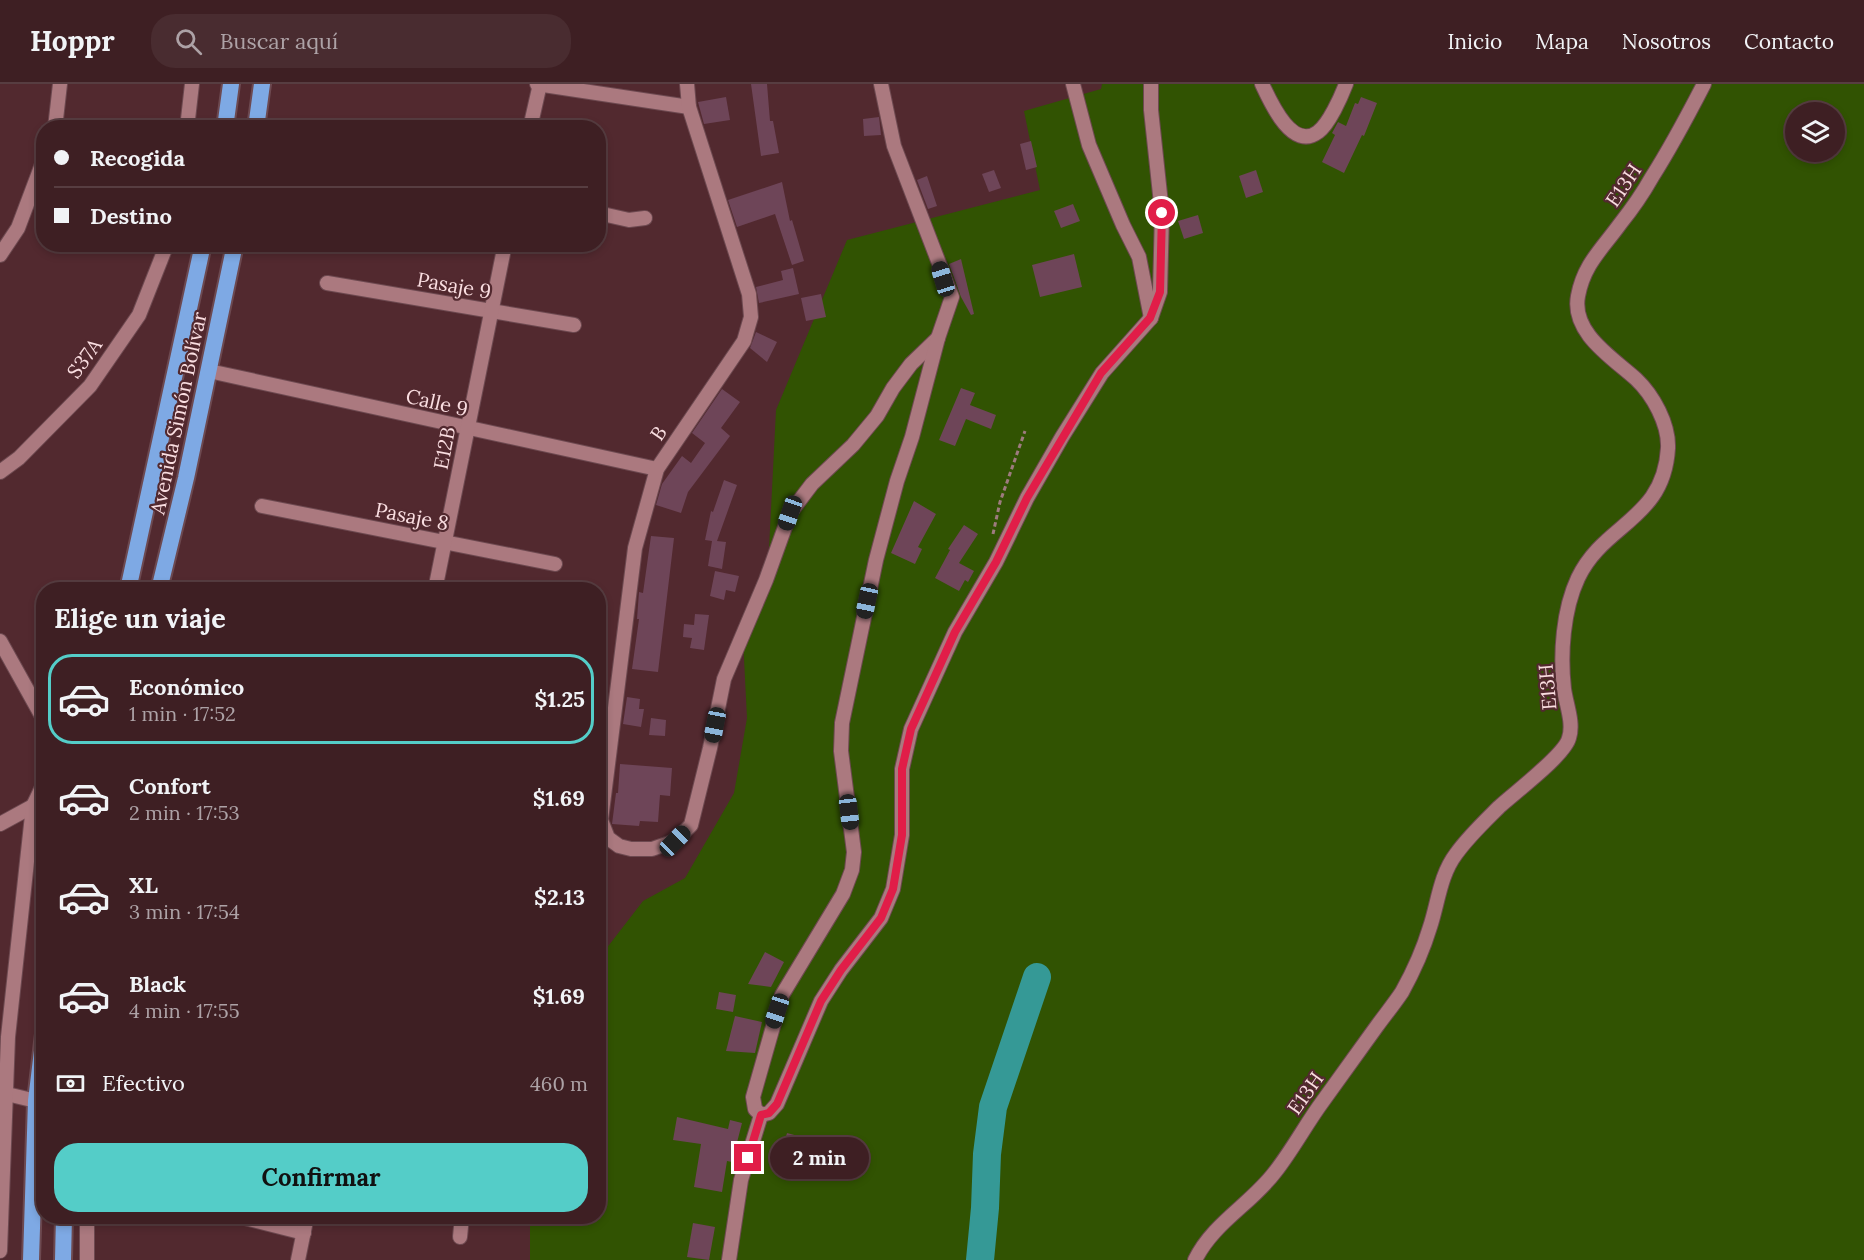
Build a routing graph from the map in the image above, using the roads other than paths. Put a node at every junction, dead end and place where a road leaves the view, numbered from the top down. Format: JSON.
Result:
{"nodes":[{"id":1,"x":60,"y":84,"type":"edge"},
{"id":2,"x":192,"y":84,"type":"edge"},
{"id":3,"x":231,"y":84,"type":"edge"},
{"id":4,"x":262,"y":84,"type":"edge"},
{"id":5,"x":539,"y":84,"type":"edge"},
{"id":6,"x":687,"y":84,"type":"edge"},
{"id":7,"x":881,"y":84,"type":"edge"},
{"id":8,"x":1072,"y":84,"type":"edge"},
{"id":9,"x":1151,"y":84,"type":"edge"},
{"id":10,"x":1262,"y":84,"type":"edge"},
{"id":11,"x":1347,"y":84,"type":"edge"},
{"id":12,"x":1704,"y":84,"type":"edge"},
{"id":13,"x":689,"y":107,"type":"junction"},
{"id":14,"x":56,"y":120,"type":"edge"},
{"id":15,"x":188,"y":120,"type":"edge"},
{"id":16,"x":226,"y":120,"type":"edge"},
{"id":17,"x":257,"y":120,"type":"edge"},
{"id":18,"x":532,"y":120,"type":"edge"},
{"id":19,"x":36,"y":180,"type":"edge"},
{"id":20,"x":606,"y":215,"type":"edge"},
{"id":21,"x":645,"y":218,"type":"dead end"},
{"id":22,"x":164,"y":252,"type":"edge"},
{"id":23,"x":201,"y":252,"type":"edge"},
{"id":24,"x":233,"y":252,"type":"edge"},
{"id":25,"x":503,"y":252,"type":"edge"},
{"id":26,"x":0,"y":255,"type":"edge"},
{"id":27,"x":327,"y":283,"type":"dead end"},
{"id":28,"x":492,"y":311,"type":"junction"},
{"id":29,"x":1150,"y":318,"type":"junction"},
{"id":30,"x":574,"y":326,"type":"dead end"},
{"id":31,"x":938,"y":338,"type":"junction"},
{"id":32,"x":209,"y":371,"type":"junction"},
{"id":33,"x":467,"y":429,"type":"junction"},
{"id":34,"x":657,"y":469,"type":"junction"},
{"id":35,"x":0,"y":472,"type":"edge"},
{"id":36,"x":262,"y":507,"type":"dead end"},
{"id":37,"x":445,"y":542,"type":"junction"},
{"id":38,"x":555,"y":564,"type":"dead end"},
{"id":39,"x":130,"y":582,"type":"edge"},
{"id":40,"x":161,"y":582,"type":"edge"},
{"id":41,"x":437,"y":582,"type":"edge"},
{"id":42,"x":0,"y":641,"type":"edge"},
{"id":43,"x":5,"y":661,"type":"edge"},
{"id":44,"x":36,"y":708,"type":"edge"},
{"id":45,"x":606,"y":768,"type":"edge"},
{"id":46,"x":36,"y":800,"type":"edge"},
{"id":47,"x":33,"y":806,"type":"junction"},
{"id":48,"x":0,"y":824,"type":"edge"},
{"id":49,"x":606,"y":834,"type":"edge"},
{"id":50,"x":7,"y":1094,"type":"junction"},
{"id":51,"x":36,"y":1106,"type":"joint"},
{"id":52,"x":761,"y":1115,"type":"junction"},
{"id":53,"x":64,"y":1224,"type":"edge"},
{"id":54,"x":87,"y":1224,"type":"edge"},
{"id":55,"x":269,"y":1224,"type":"edge"},
{"id":56,"x":306,"y":1224,"type":"edge"},
{"id":57,"x":461,"y":1224,"type":"edge"},
{"id":58,"x":304,"y":1233,"type":"junction"},
{"id":59,"x":460,"y":1238,"type":"dead end"},
{"id":60,"x":0,"y":1251,"type":"edge"},
{"id":61,"x":31,"y":1260,"type":"edge"},
{"id":62,"x":63,"y":1260,"type":"edge"},
{"id":63,"x":87,"y":1260,"type":"edge"},
{"id":64,"x":298,"y":1260,"type":"edge"},
{"id":65,"x":729,"y":1260,"type":"edge"},
{"id":66,"x":1195,"y":1260,"type":"edge"}],
"edges":[{"from":1,"to":14,"type":"street"},
{"from":2,"to":15,"type":"street"},
{"from":3,"to":16,"type":"highway"},
{"from":4,"to":17,"type":"highway"},
{"from":5,"to":13,"type":"street"},
{"from":5,"to":18,"type":"street"},
{"from":6,"to":13,"type":"street","name":"B"},
{"from":7,"to":31,"type":"street"},
{"from":8,"to":29,"type":"street"},
{"from":9,"to":29,"type":"street"},
{"from":10,"to":11,"type":"street"},
{"from":12,"to":66,"type":"street","name":"E13H"},
{"from":13,"to":34,"type":"street","name":"B"},
{"from":19,"to":26,"type":"street"},
{"from":20,"to":21,"type":"street"},
{"from":22,"to":35,"type":"street","name":"S37A"},
{"from":23,"to":39,"type":"highway","name":"Avenida Simón Bolívar"},
{"from":24,"to":32,"type":"highway","name":"Avenida Simón Bolívar"},
{"from":25,"to":28,"type":"street","name":"E12B"},
{"from":27,"to":28,"type":"street","name":"Pasaje 9"},
{"from":28,"to":30,"type":"street","name":"Pasaje 9"},
{"from":28,"to":33,"type":"street","name":"E12B"},
{"from":29,"to":52,"type":"street"},
{"from":31,"to":49,"type":"street"},
{"from":31,"to":52,"type":"street"},
{"from":32,"to":33,"type":"street","name":"Calle 9"},
{"from":32,"to":40,"type":"highway","name":"Avenida Simón Bolívar"},
{"from":33,"to":34,"type":"street","name":"Calle 9"},
{"from":33,"to":37,"type":"street","name":"E12B"},
{"from":34,"to":45,"type":"street","name":"B"},
{"from":36,"to":37,"type":"street","name":"Pasaje 8"},
{"from":37,"to":38,"type":"street","name":"Pasaje 8"},
{"from":37,"to":41,"type":"street","name":"E12B"},
{"from":42,"to":43,"type":"street"},
{"from":43,"to":44,"type":"street"},
{"from":46,"to":47,"type":"street"},
{"from":47,"to":48,"type":"street"},
{"from":47,"to":50,"type":"street"},
{"from":50,"to":51,"type":"street"},
{"from":50,"to":60,"type":"street"},
{"from":51,"to":61,"type":"highway"},
{"from":52,"to":65,"type":"street"},
{"from":53,"to":62,"type":"highway"},
{"from":54,"to":63,"type":"street"},
{"from":55,"to":58,"type":"street"},
{"from":56,"to":58,"type":"street"},
{"from":57,"to":59,"type":"street"},
{"from":58,"to":64,"type":"street"}]}
